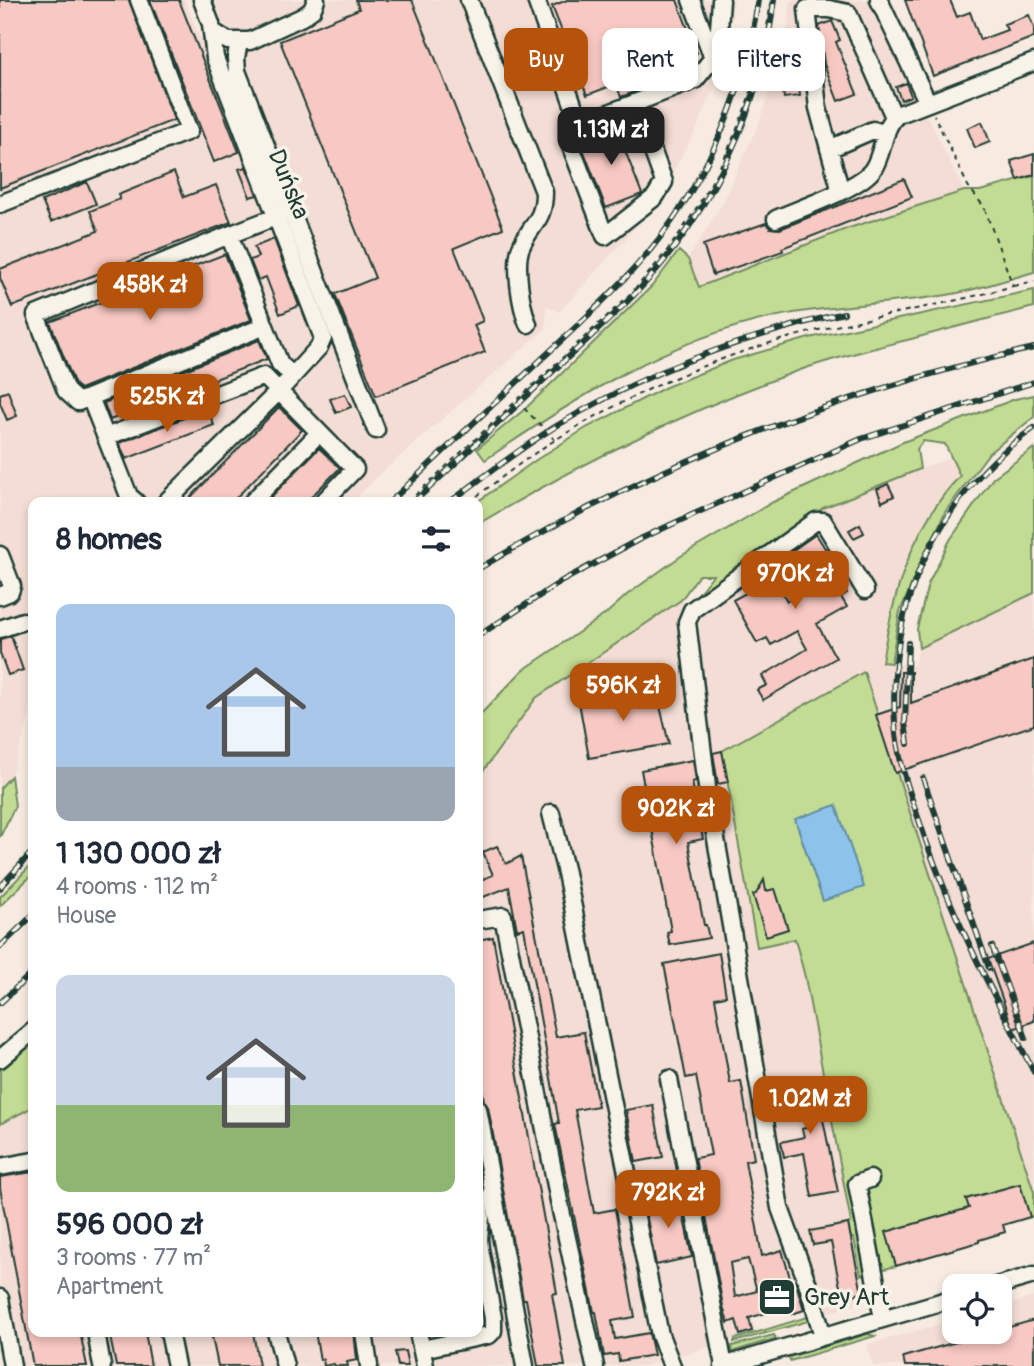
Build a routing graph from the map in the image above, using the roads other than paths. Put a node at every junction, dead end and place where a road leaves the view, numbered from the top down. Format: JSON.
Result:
{"nodes":[{"id":1,"x":139,"y":0,"type":"edge"},
{"id":2,"x":202,"y":0,"type":"edge"},
{"id":3,"x":316,"y":0,"type":"edge"},
{"id":4,"x":468,"y":0,"type":"edge"},
{"id":5,"x":536,"y":0,"type":"edge"},
{"id":6,"x":691,"y":0,"type":"edge"},
{"id":7,"x":721,"y":0,"type":"edge"},
{"id":8,"x":878,"y":0,"type":"edge"},
{"id":9,"x":719,"y":28,"type":"edge"},
{"id":10,"x":212,"y":31,"type":"junction"},
{"id":11,"x":239,"y":42,"type":"junction"},
{"id":12,"x":712,"y":55,"type":"edge"},
{"id":13,"x":712,"y":59,"type":"edge"},
{"id":14,"x":1034,"y":62,"type":"edge"},
{"id":15,"x":927,"y":102,"type":"junction"},
{"id":16,"x":635,"y":103,"type":"junction"},
{"id":17,"x":894,"y":117,"type":"junction"},
{"id":18,"x":580,"y":124,"type":"junction"},
{"id":19,"x":886,"y":134,"type":"junction"},
{"id":20,"x":829,"y":149,"type":"junction"},
{"id":21,"x":841,"y":192,"type":"junction"},
{"id":22,"x":0,"y":204,"type":"edge"},
{"id":23,"x":278,"y":216,"type":"junction"},
{"id":24,"x":776,"y":219,"type":"dead end"},
{"id":25,"x":229,"y":235,"type":"junction"},
{"id":26,"x":528,"y":324,"type":"dead end"},
{"id":27,"x":265,"y":327,"type":"junction"},
{"id":28,"x":292,"y":375,"type":"junction"},
{"id":29,"x":278,"y":392,"type":"junction"},
{"id":30,"x":90,"y":397,"type":"junction"},
{"id":31,"x":376,"y":430,"type":"dead end"},
{"id":32,"x":319,"y":433,"type":"junction"},
{"id":33,"x":106,"y":437,"type":"junction"},
{"id":34,"x":130,"y":497,"type":"edge"},
{"id":35,"x":171,"y":497,"type":"edge"},
{"id":36,"x":257,"y":497,"type":"edge"},
{"id":37,"x":328,"y":497,"type":"edge"},
{"id":38,"x":0,"y":555,"type":"edge"},
{"id":39,"x":865,"y":590,"type":"dead end"},
{"id":40,"x":0,"y":596,"type":"edge"},
{"id":41,"x":23,"y":621,"type":"dead end"},
{"id":42,"x":0,"y":629,"type":"edge"},
{"id":43,"x":551,"y":813,"type":"dead end"},
{"id":44,"x":483,"y":919,"type":"edge"},
{"id":45,"x":28,"y":1035,"type":"edge"},
{"id":46,"x":0,"y":1059,"type":"edge"},
{"id":47,"x":669,"y":1079,"type":"dead end"},
{"id":48,"x":483,"y":1136,"type":"edge"},
{"id":49,"x":28,"y":1162,"type":"edge"},
{"id":50,"x":0,"y":1167,"type":"edge"},
{"id":51,"x":870,"y":1179,"type":"dead end"},
{"id":52,"x":483,"y":1266,"type":"edge"},
{"id":53,"x":1034,"y":1275,"type":"edge"},
{"id":54,"x":1012,"y":1281,"type":"edge"},
{"id":55,"x":0,"y":1298,"type":"edge"},
{"id":56,"x":942,"y":1302,"type":"edge"},
{"id":57,"x":883,"y":1319,"type":"junction"},
{"id":58,"x":483,"y":1335,"type":"edge"},
{"id":59,"x":823,"y":1336,"type":"junction"},
{"id":60,"x":97,"y":1337,"type":"edge"},
{"id":61,"x":170,"y":1337,"type":"edge"},
{"id":62,"x":277,"y":1337,"type":"edge"},
{"id":63,"x":365,"y":1337,"type":"edge"},
{"id":64,"x":419,"y":1337,"type":"edge"},
{"id":65,"x":455,"y":1337,"type":"edge"},
{"id":66,"x":422,"y":1349,"type":"junction"},
{"id":67,"x":760,"y":1361,"type":"edge"},
{"id":68,"x":12,"y":1366,"type":"edge"},
{"id":69,"x":102,"y":1366,"type":"edge"},
{"id":70,"x":176,"y":1366,"type":"edge"},
{"id":71,"x":285,"y":1366,"type":"edge"},
{"id":72,"x":369,"y":1366,"type":"edge"},
{"id":73,"x":425,"y":1366,"type":"edge"},
{"id":74,"x":525,"y":1366,"type":"edge"},
{"id":75,"x":596,"y":1366,"type":"edge"},
{"id":76,"x":672,"y":1366,"type":"edge"},
{"id":77,"x":723,"y":1366,"type":"edge"}],
"edges":[{"from":1,"to":22,"type":"street"},
{"from":2,"to":10,"type":"street","name":"Duńska"},
{"from":3,"to":11,"type":"street"},
{"from":4,"to":26,"type":"street"},
{"from":5,"to":18,"type":"street"},
{"from":6,"to":12,"type":"street"},
{"from":7,"to":9,"type":"street"},
{"from":8,"to":15,"type":"street"},
{"from":10,"to":11,"type":"street"},
{"from":10,"to":23,"type":"street","name":"Duńska"},
{"from":11,"to":31,"type":"street"},
{"from":13,"to":16,"type":"street"},
{"from":14,"to":15,"type":"street"},
{"from":15,"to":17,"type":"street"},
{"from":16,"to":18,"type":"street"},
{"from":16,"to":18,"type":"street"},
{"from":17,"to":19,"type":"street"},
{"from":17,"to":20,"type":"street"},
{"from":19,"to":20,"type":"street"},
{"from":19,"to":21,"type":"street"},
{"from":20,"to":21,"type":"street"},
{"from":21,"to":24,"type":"street"},
{"from":23,"to":25,"type":"street"},
{"from":23,"to":28,"type":"street","name":"Duńska"},
{"from":25,"to":27,"type":"street"},
{"from":25,"to":30,"type":"street"},
{"from":27,"to":28,"type":"street"},
{"from":27,"to":30,"type":"street"},
{"from":28,"to":29,"type":"street"},
{"from":29,"to":32,"type":"street"},
{"from":29,"to":33,"type":"street"},
{"from":29,"to":35,"type":"street"},
{"from":30,"to":33,"type":"street"},
{"from":32,"to":36,"type":"street"},
{"from":32,"to":37,"type":"street"},
{"from":33,"to":34,"type":"street"},
{"from":38,"to":40,"type":"street"},
{"from":39,"to":59,"type":"street"},
{"from":41,"to":42,"type":"street"},
{"from":43,"to":76,"type":"street"},
{"from":44,"to":75,"type":"street"},
{"from":45,"to":46,"type":"street"},
{"from":47,"to":77,"type":"street"},
{"from":48,"to":74,"type":"street"},
{"from":49,"to":50,"type":"street"},
{"from":51,"to":57,"type":"street"},
{"from":52,"to":58,"type":"street"},
{"from":53,"to":54,"type":"street"},
{"from":55,"to":68,"type":"street"},
{"from":56,"to":57,"type":"street"},
{"from":57,"to":59,"type":"street"},
{"from":59,"to":67,"type":"street"},
{"from":60,"to":69,"type":"street"},
{"from":61,"to":70,"type":"street"},
{"from":62,"to":71,"type":"street"},
{"from":63,"to":72,"type":"street"},
{"from":64,"to":66,"type":"street"},
{"from":65,"to":66,"type":"street"},
{"from":66,"to":73,"type":"street"},
{"from":67,"to":77,"type":"street"}]}
